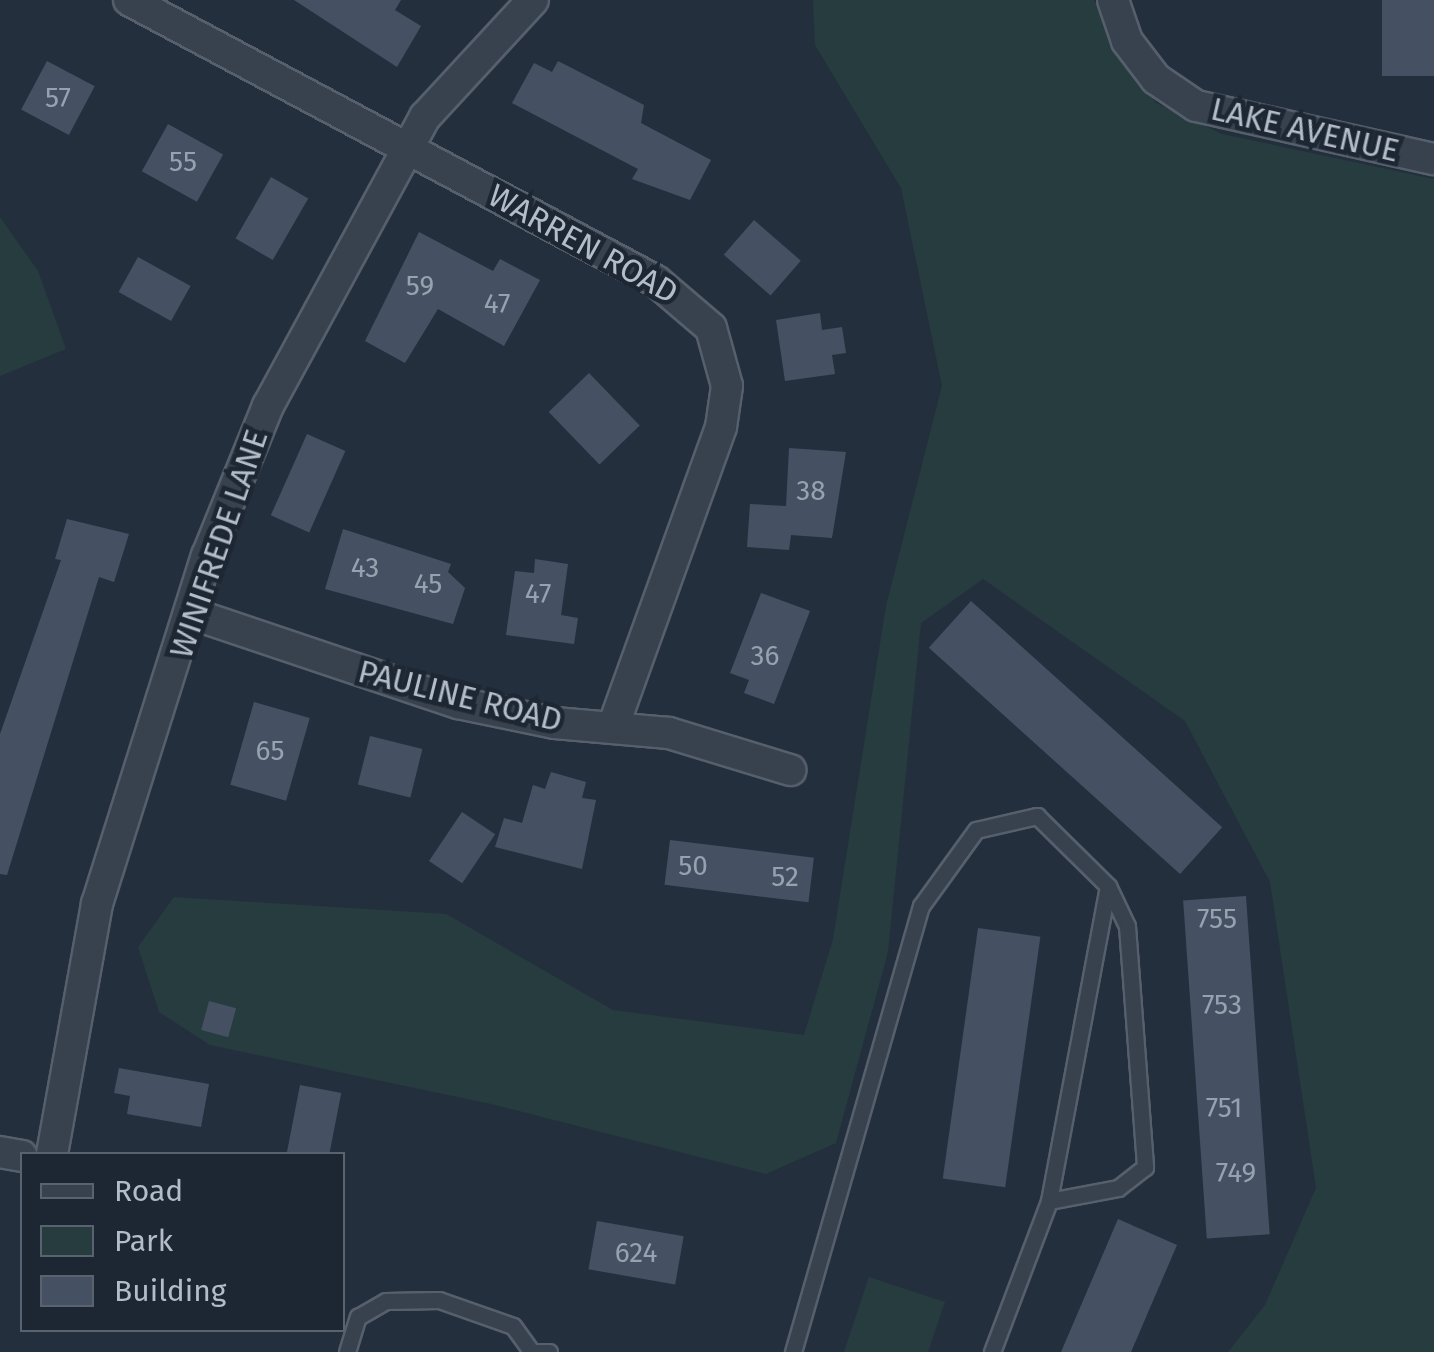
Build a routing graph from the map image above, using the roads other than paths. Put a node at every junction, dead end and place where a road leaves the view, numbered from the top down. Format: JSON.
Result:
{"nodes":[{"id":1,"x":129,"y":0,"type":"edge"},
{"id":2,"x":533,"y":0,"type":"edge"},
{"id":3,"x":1112,"y":0,"type":"edge"},
{"id":4,"x":406,"y":147,"type":"junction"},
{"id":5,"x":1434,"y":159,"type":"edge"},
{"id":6,"x":193,"y":614,"type":"junction"},
{"id":7,"x":613,"y":728,"type":"junction"},
{"id":8,"x":790,"y":770,"type":"dead end"},
{"id":9,"x":1108,"y":886,"type":"junction"},
{"id":10,"x":52,"y":1152,"type":"edge"},
{"id":11,"x":1049,"y":1201,"type":"junction"},
{"id":12,"x":529,"y":1350,"type":"edge"},
{"id":13,"x":347,"y":1352,"type":"edge"},
{"id":14,"x":549,"y":1352,"type":"edge"},
{"id":15,"x":793,"y":1352,"type":"edge"},
{"id":16,"x":992,"y":1352,"type":"edge"}],
"edges":[{"from":1,"to":4,"type":"street","name":"WARREN ROAD"},
{"from":2,"to":4,"type":"street","name":"WINIFREDE LANE"},
{"from":3,"to":5,"type":"street","name":"LAKE AVENUE"},
{"from":4,"to":6,"type":"street","name":"WINIFREDE LANE"},
{"from":4,"to":7,"type":"street","name":"WARREN ROAD"},
{"from":6,"to":7,"type":"street","name":"PAULINE ROAD"},
{"from":6,"to":10,"type":"street","name":"WINIFREDE LANE"},
{"from":7,"to":8,"type":"street","name":"PAULINE ROAD"},
{"from":9,"to":11,"type":"lane"},
{"from":9,"to":11,"type":"lane"},
{"from":9,"to":15,"type":"lane"},
{"from":11,"to":16,"type":"lane"},
{"from":12,"to":13,"type":"lane"},
{"from":12,"to":14,"type":"lane"}]}
